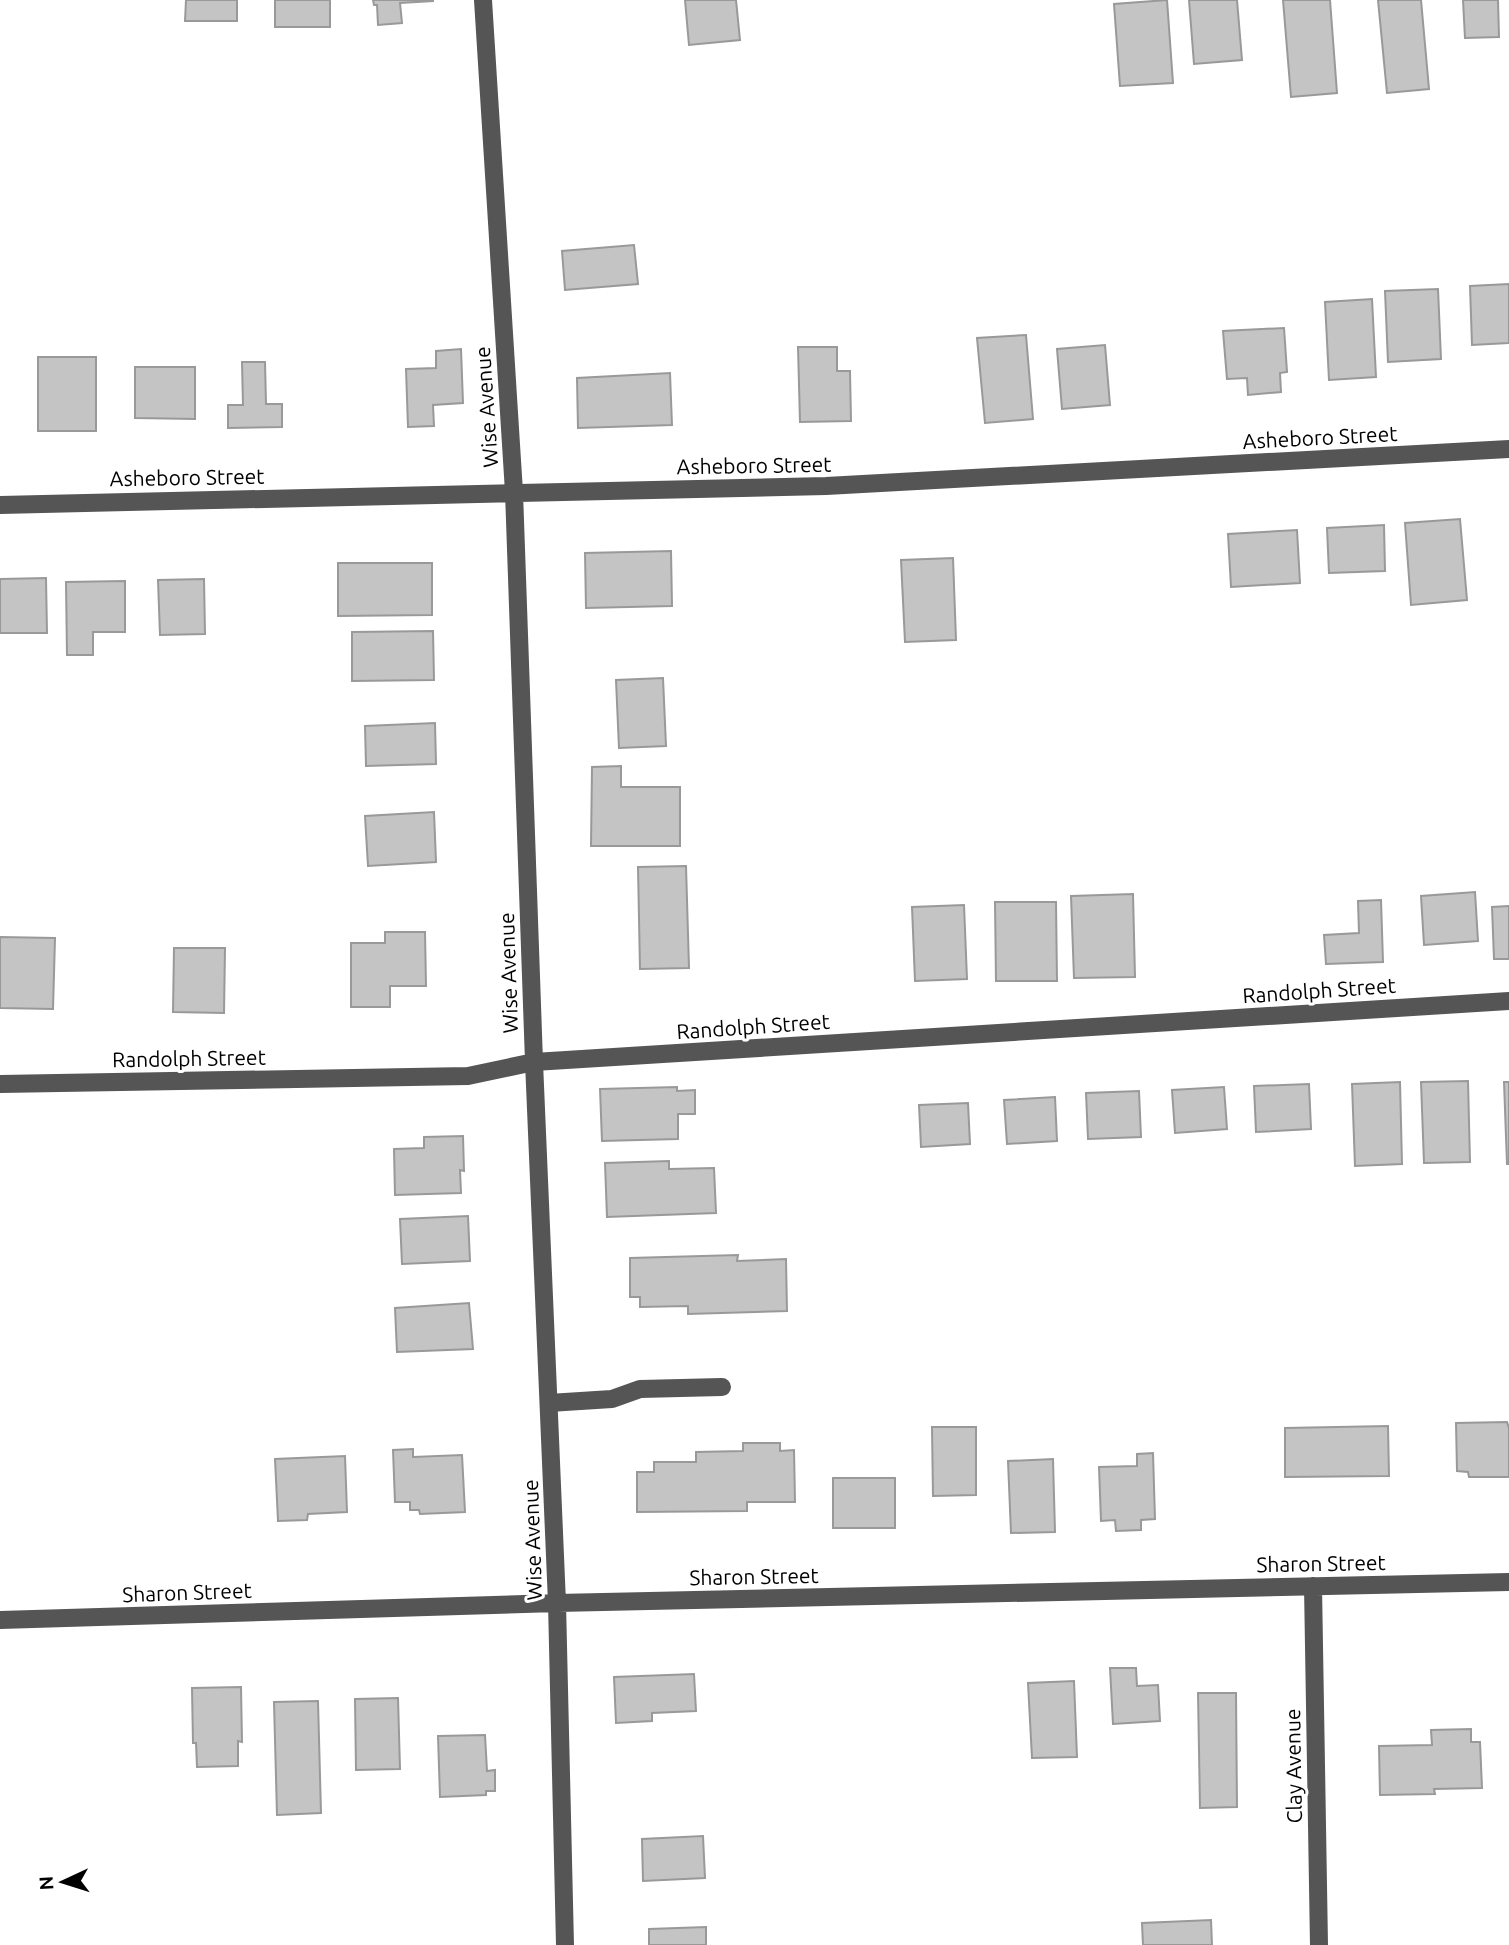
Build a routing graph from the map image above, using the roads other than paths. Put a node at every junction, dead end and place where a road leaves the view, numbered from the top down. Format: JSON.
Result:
{"nodes":[{"id":1,"x":483,"y":0,"type":"edge"},
{"id":2,"x":1509,"y":449,"type":"edge"},
{"id":3,"x":514,"y":492,"type":"junction"},
{"id":4,"x":0,"y":505,"type":"edge"},
{"id":5,"x":1509,"y":1001,"type":"edge"},
{"id":6,"x":534,"y":1062,"type":"junction"},
{"id":7,"x":0,"y":1084,"type":"edge"},
{"id":8,"x":722,"y":1387,"type":"dead end"},
{"id":9,"x":549,"y":1403,"type":"junction"},
{"id":10,"x":1509,"y":1582,"type":"edge"},
{"id":11,"x":1313,"y":1586,"type":"junction"},
{"id":12,"x":557,"y":1603,"type":"junction"},
{"id":13,"x":0,"y":1620,"type":"edge"},
{"id":14,"x":565,"y":1945,"type":"edge"},
{"id":15,"x":1319,"y":1945,"type":"edge"}],
"edges":[{"from":1,"to":3,"type":"street","name":"Wise Avenue"},
{"from":2,"to":3,"type":"street","name":"Asheboro Street"},
{"from":3,"to":4,"type":"street","name":"Asheboro Street"},
{"from":3,"to":6,"type":"street","name":"Wise Avenue"},
{"from":5,"to":6,"type":"street","name":"Randolph Street"},
{"from":6,"to":7,"type":"street","name":"Randolph Street"},
{"from":6,"to":9,"type":"street","name":"Wise Avenue"},
{"from":8,"to":9,"type":"street"},
{"from":9,"to":12,"type":"street","name":"Wise Avenue"},
{"from":10,"to":11,"type":"street","name":"Sharon Street"},
{"from":11,"to":12,"type":"street","name":"Sharon Street"},
{"from":11,"to":15,"type":"street","name":"Clay Avenue"},
{"from":12,"to":13,"type":"street","name":"Sharon Street"},
{"from":12,"to":14,"type":"street","name":"Wise Avenue"}]}
